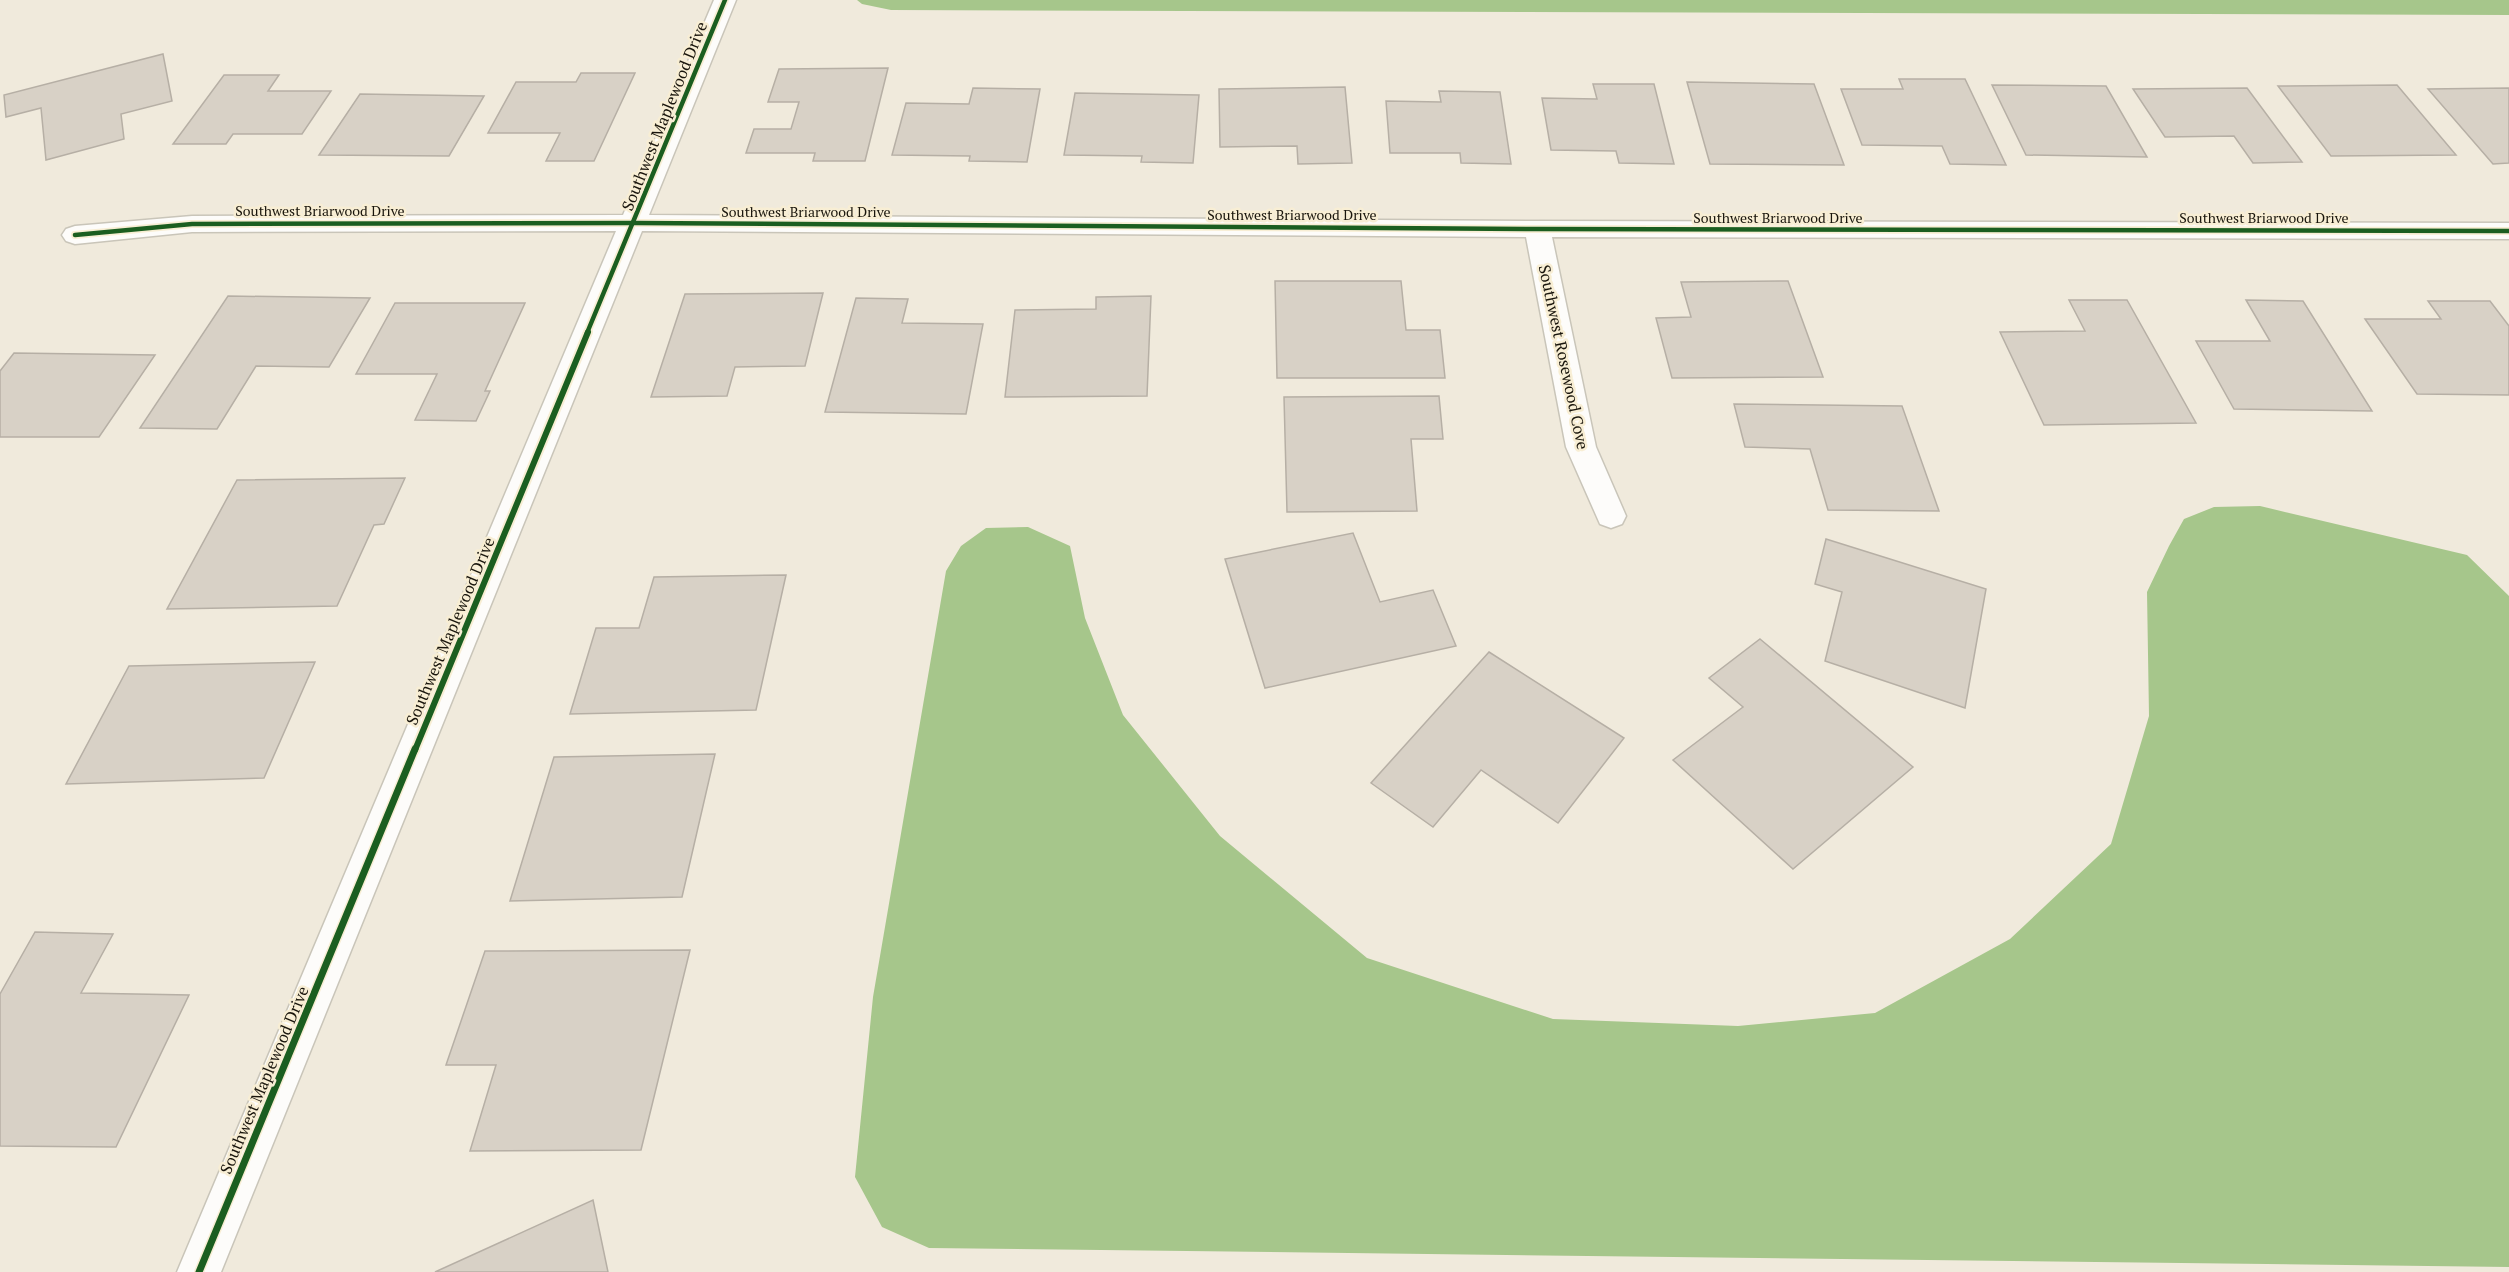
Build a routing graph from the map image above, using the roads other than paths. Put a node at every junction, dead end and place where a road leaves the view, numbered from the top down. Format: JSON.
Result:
{"nodes":[{"id":1,"x":725,"y":0,"type":"edge"},
{"id":2,"x":634,"y":223,"type":"junction"},
{"id":3,"x":1537,"y":229,"type":"junction"},
{"id":4,"x":2509,"y":231,"type":"edge"},
{"id":5,"x":75,"y":235,"type":"dead end"},
{"id":6,"x":1611,"y":516,"type":"dead end"},
{"id":7,"x":199,"y":1272,"type":"edge"}],
"edges":[{"from":1,"to":2,"type":"street","name":"Southwest Maplewood Drive"},
{"from":2,"to":3,"type":"street","name":"Southwest Briarwood Drive"},
{"from":2,"to":5,"type":"street","name":"Southwest Briarwood Drive"},
{"from":2,"to":7,"type":"street","name":"Southwest Maplewood Drive"},
{"from":3,"to":4,"type":"street","name":"Southwest Briarwood Drive"},
{"from":3,"to":6,"type":"street","name":"Southwest Rosewood Cove"}]}
